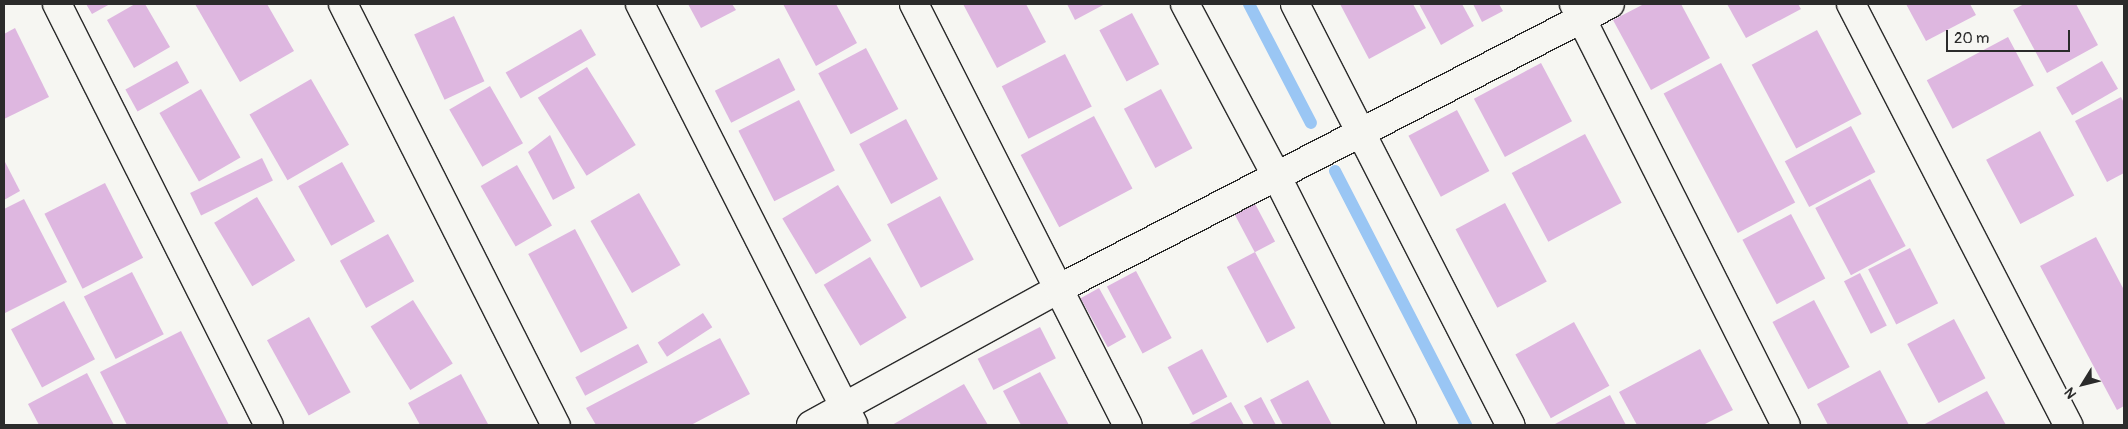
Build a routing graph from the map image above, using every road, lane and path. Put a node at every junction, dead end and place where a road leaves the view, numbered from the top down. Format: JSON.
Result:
{"nodes":[{"id":1,"x":57,"y":4,"type":"edge"},
{"id":2,"x":343,"y":4,"type":"edge"},
{"id":3,"x":640,"y":4,"type":"edge"},
{"id":4,"x":914,"y":4,"type":"edge"},
{"id":5,"x":1185,"y":4,"type":"edge"},
{"id":6,"x":1295,"y":4,"type":"edge"},
{"id":7,"x":1610,"y":4,"type":"edge"},
{"id":8,"x":1851,"y":4,"type":"edge"},
{"id":9,"x":1577,"y":11,"type":"edge"},
{"id":10,"x":1361,"y":133,"type":"junction"},
{"id":11,"x":1277,"y":177,"type":"junction"},
{"id":12,"x":1058,"y":289,"type":"junction"},
{"id":13,"x":849,"y":417,"type":"edge"},
{"id":14,"x":269,"y":425,"type":"edge"},
{"id":15,"x":556,"y":425,"type":"edge"},
{"id":16,"x":811,"y":425,"type":"edge"},
{"id":17,"x":1128,"y":425,"type":"edge"},
{"id":18,"x":1402,"y":425,"type":"edge"},
{"id":19,"x":1510,"y":425,"type":"edge"},
{"id":20,"x":1786,"y":425,"type":"edge"},
{"id":21,"x":2068,"y":425,"type":"edge"}],
"edges":[{"from":1,"to":14,"type":"street"},
{"from":2,"to":15,"type":"street"},
{"from":3,"to":13,"type":"street"},
{"from":4,"to":12,"type":"street"},
{"from":5,"to":11,"type":"street"},
{"from":6,"to":10,"type":"street"},
{"from":7,"to":9,"type":"street"},
{"from":8,"to":21,"type":"street"},
{"from":9,"to":10,"type":"street"},
{"from":9,"to":20,"type":"street"},
{"from":10,"to":11,"type":"street"},
{"from":10,"to":19,"type":"street"},
{"from":11,"to":12,"type":"street"},
{"from":11,"to":18,"type":"street"},
{"from":12,"to":13,"type":"street"},
{"from":12,"to":17,"type":"street"},
{"from":13,"to":16,"type":"street"}]}
